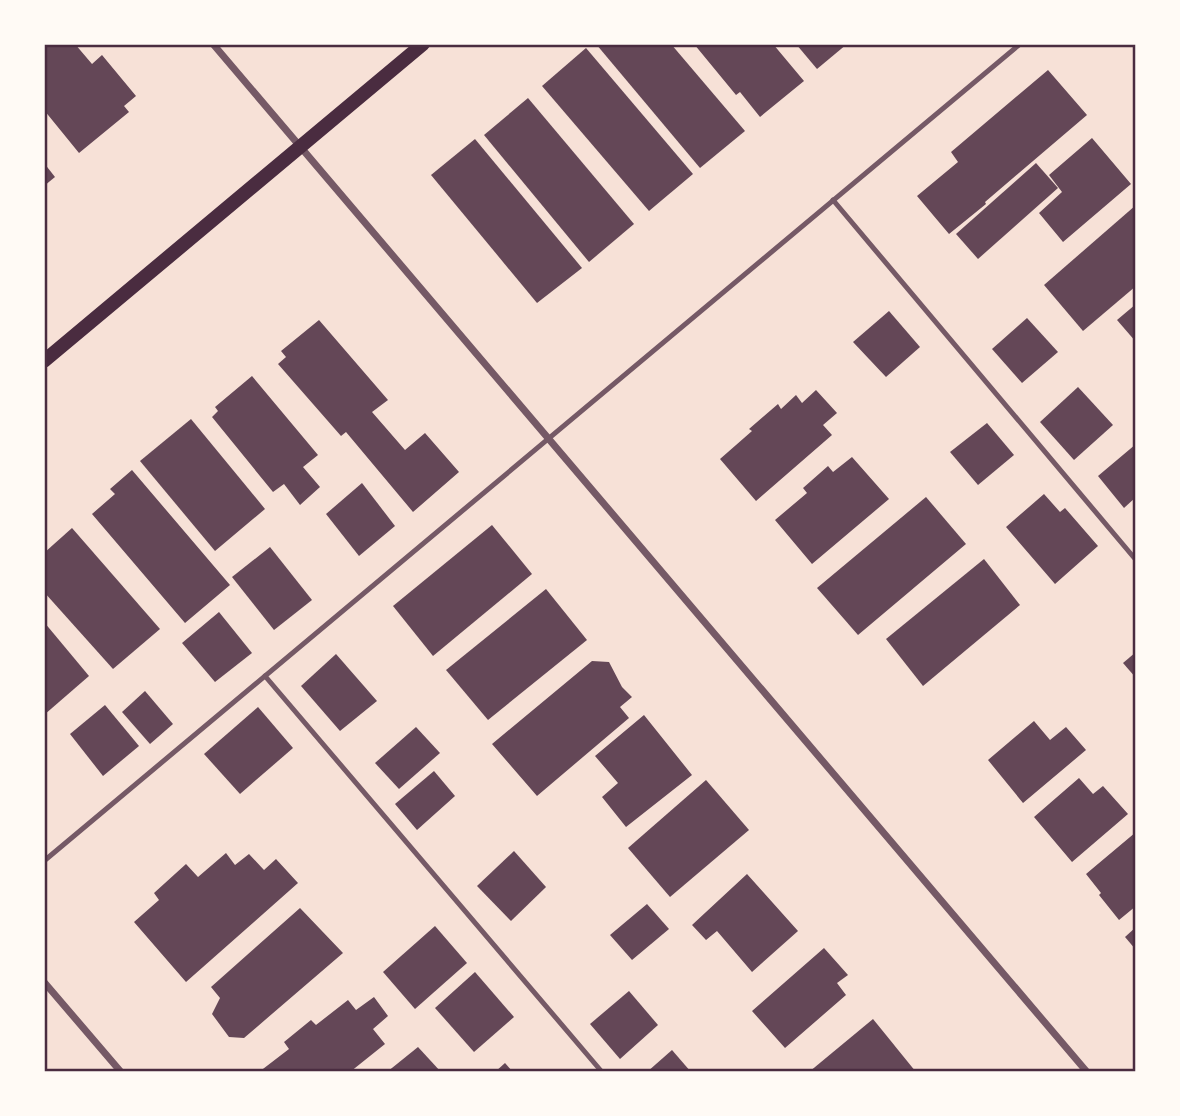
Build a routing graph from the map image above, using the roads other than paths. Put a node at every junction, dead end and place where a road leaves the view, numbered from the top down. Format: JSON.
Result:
{"nodes":[{"id":1,"x":213,"y":44,"type":"edge"},
{"id":2,"x":422,"y":44,"type":"edge"},
{"id":3,"x":1020,"y":44,"type":"edge"},
{"id":4,"x":300,"y":147,"type":"junction"},
{"id":5,"x":833,"y":200,"type":"junction"},
{"id":6,"x":44,"y":361,"type":"edge"},
{"id":7,"x":548,"y":438,"type":"junction"},
{"id":8,"x":1136,"y":560,"type":"edge"},
{"id":9,"x":265,"y":676,"type":"junction"},
{"id":10,"x":44,"y":861,"type":"edge"},
{"id":11,"x":44,"y":982,"type":"edge"},
{"id":12,"x":121,"y":1072,"type":"edge"},
{"id":13,"x":602,"y":1072,"type":"edge"},
{"id":14,"x":1087,"y":1072,"type":"edge"}],
"edges":[{"from":1,"to":4,"type":"street"},
{"from":2,"to":4,"type":"main road"},
{"from":3,"to":5,"type":"lane"},
{"from":4,"to":6,"type":"main road"},
{"from":4,"to":7,"type":"street"},
{"from":5,"to":7,"type":"lane"},
{"from":5,"to":8,"type":"lane"},
{"from":7,"to":9,"type":"lane"},
{"from":7,"to":14,"type":"street"},
{"from":9,"to":10,"type":"lane"},
{"from":9,"to":13,"type":"lane"},
{"from":11,"to":12,"type":"street"}]}
